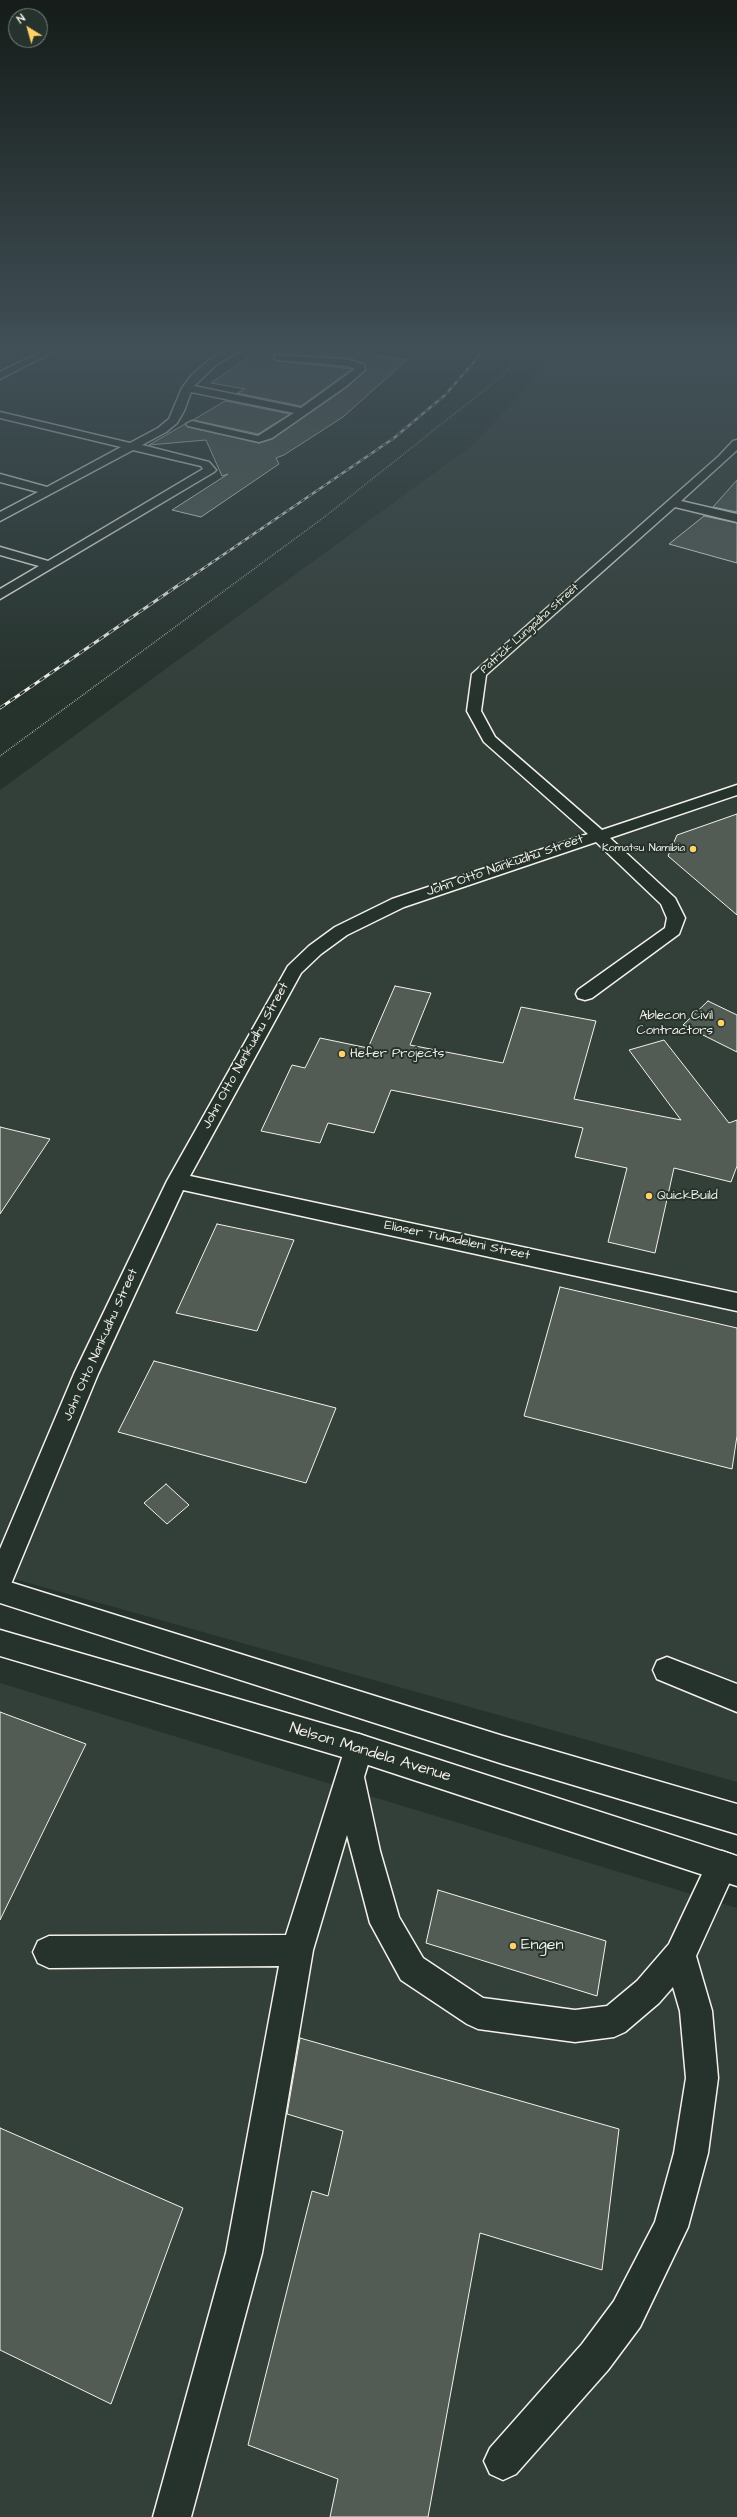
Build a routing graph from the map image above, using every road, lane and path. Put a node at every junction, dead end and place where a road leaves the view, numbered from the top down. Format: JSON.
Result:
{"nodes":[{"id":1,"x":96,"y":464,"type":"edge"},
{"id":2,"x":205,"y":464,"type":"edge"},
{"id":3,"x":391,"y":464,"type":"edge"},
{"id":4,"x":723,"y":464,"type":"edge"},
{"id":5,"x":0,"y":478,"type":"edge"},
{"id":6,"x":48,"y":491,"type":"junction"},
{"id":7,"x":672,"y":503,"type":"junction"},
{"id":8,"x":0,"y":517,"type":"edge"},
{"id":9,"x":737,"y":518,"type":"edge"},
{"id":10,"x":0,"y":551,"type":"edge"},
{"id":11,"x":49,"y":565,"type":"junction"},
{"id":12,"x":0,"y":595,"type":"edge"},
{"id":13,"x":0,"y":756,"type":"edge"},
{"id":14,"x":737,"y":790,"type":"edge"},
{"id":15,"x":598,"y":835,"type":"junction"},
{"id":16,"x":585,"y":994,"type":"dead end"},
{"id":17,"x":177,"y":1181,"type":"junction"},
{"id":18,"x":737,"y":1302,"type":"edge"},
{"id":19,"x":0,"y":1580,"type":"edge"},
{"id":20,"x":0,"y":1591,"type":"edge"},
{"id":21,"x":0,"y":1642,"type":"edge"},
{"id":22,"x":666,"y":1670,"type":"dead end"},
{"id":23,"x":737,"y":1698,"type":"edge"},
{"id":24,"x":359,"y":1748,"type":"junction"},
{"id":25,"x":350,"y":1779,"type":"junction"},
{"id":26,"x":737,"y":1819,"type":"edge"},
{"id":27,"x":729,"y":1868,"type":"edge"},
{"id":28,"x":297,"y":1950,"type":"junction"},
{"id":29,"x":49,"y":1952,"type":"dead end"},
{"id":30,"x":680,"y":1955,"type":"junction"},
{"id":31,"x":503,"y":2461,"type":"dead end"},
{"id":32,"x":172,"y":2517,"type":"edge"}],
"edges":[{"from":1,"to":6,"type":"street"},
{"from":2,"to":11,"type":"street"},
{"from":3,"to":13,"type":"path"},
{"from":4,"to":7,"type":"street","name":"Patrick Lungadha Street"},
{"from":5,"to":6,"type":"street"},
{"from":6,"to":8,"type":"street"},
{"from":7,"to":9,"type":"street"},
{"from":7,"to":15,"type":"street","name":"Patrick Lungadha Street"},
{"from":10,"to":11,"type":"street"},
{"from":11,"to":12,"type":"street"},
{"from":14,"to":15,"type":"street","name":"John Otto Nankudhu Street"},
{"from":15,"to":16,"type":"street","name":"Patrick Lungadha Street"},
{"from":15,"to":17,"type":"street","name":"John Otto Nankudhu Street"},
{"from":17,"to":18,"type":"street","name":"Eliaser Tuhadeleni Street"},
{"from":17,"to":19,"type":"street","name":"John Otto Nankudhu Street"},
{"from":20,"to":26,"type":"street"},
{"from":21,"to":24,"type":"street","name":"Nelson Mandela Avenue"},
{"from":22,"to":23,"type":"street"},
{"from":24,"to":25,"type":"street"},
{"from":24,"to":27,"type":"street","name":"Nelson Mandela Avenue"},
{"from":25,"to":28,"type":"street"},
{"from":25,"to":30,"type":"street"},
{"from":27,"to":30,"type":"street"},
{"from":28,"to":29,"type":"street"},
{"from":28,"to":32,"type":"street"},
{"from":30,"to":31,"type":"street"}]}
